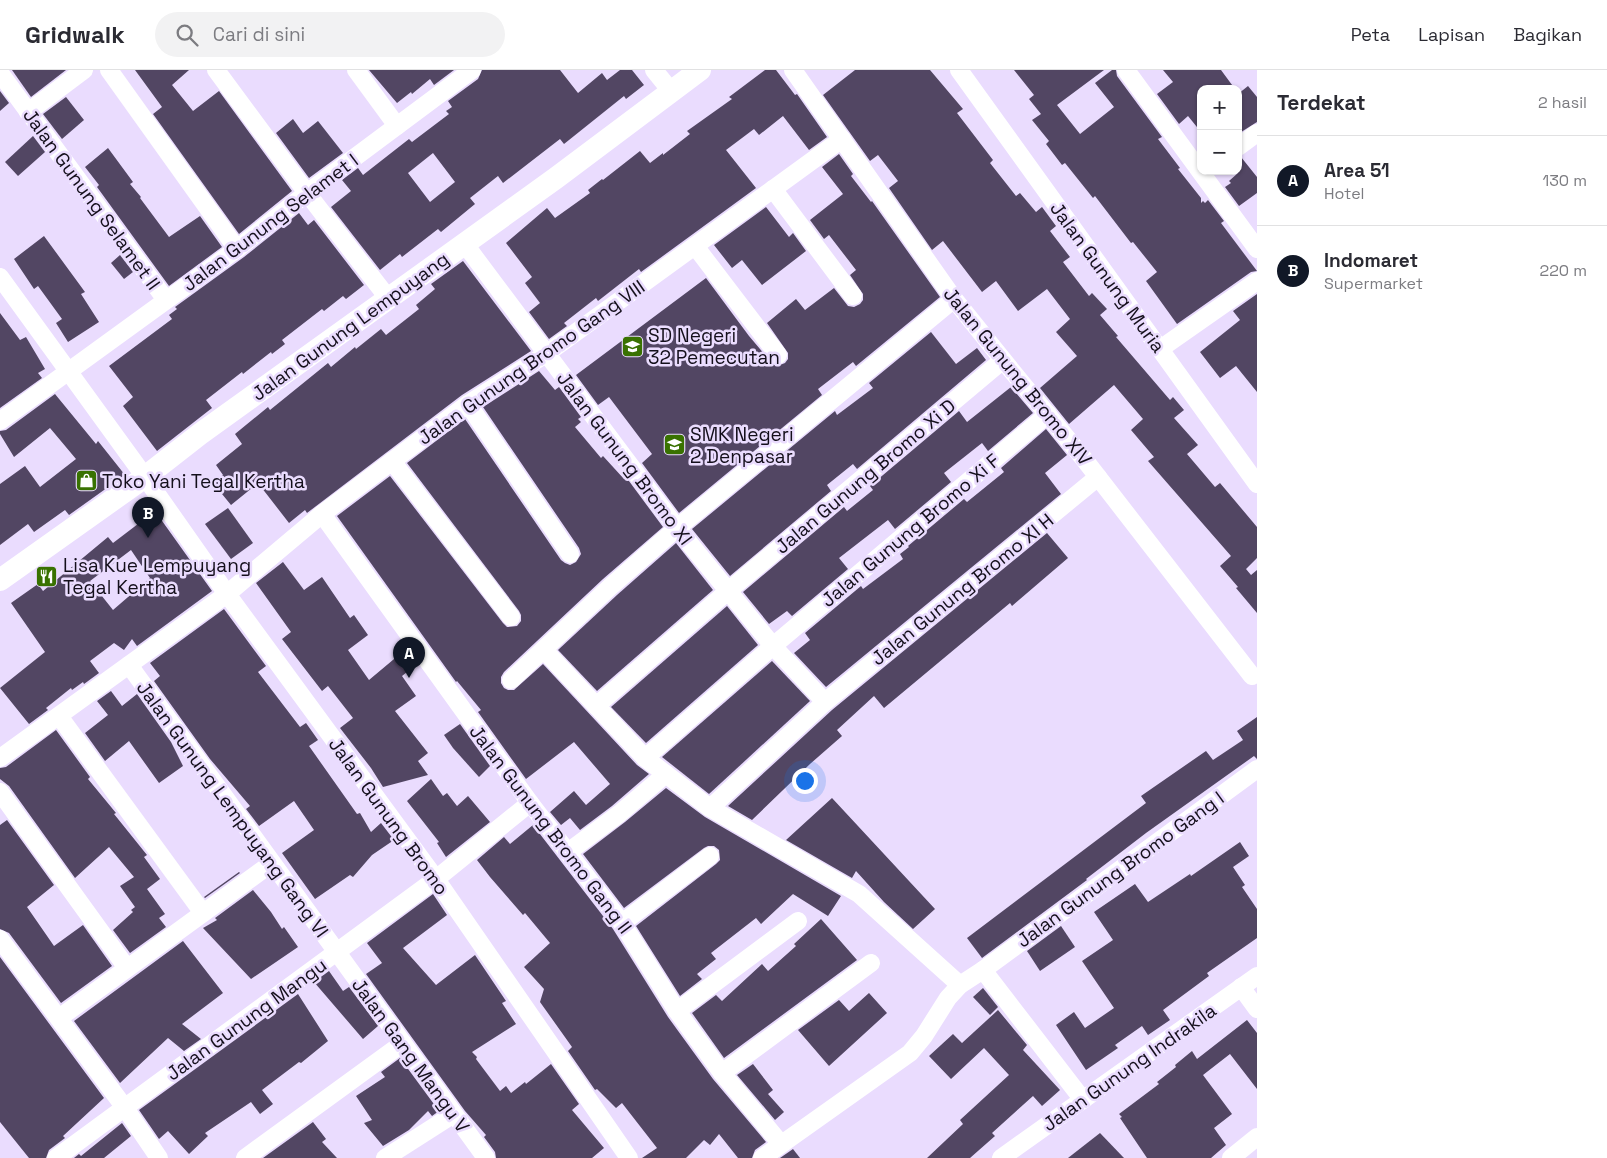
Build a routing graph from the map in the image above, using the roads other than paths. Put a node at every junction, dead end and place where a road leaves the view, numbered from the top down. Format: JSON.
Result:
{"nodes":[{"id":1,"x":84,"y":70,"type":"edge"},
{"id":2,"x":109,"y":70,"type":"edge"},
{"id":3,"x":216,"y":70,"type":"edge"},
{"id":4,"x":356,"y":70,"type":"edge"},
{"id":5,"x":472,"y":70,"type":"edge"},
{"id":6,"x":654,"y":70,"type":"edge"},
{"id":7,"x":700,"y":70,"type":"edge"},
{"id":8,"x":793,"y":70,"type":"edge"},
{"id":9,"x":959,"y":70,"type":"edge"},
{"id":10,"x":1126,"y":70,"type":"edge"},
{"id":11,"x":0,"y":73,"type":"edge"},
{"id":12,"x":671,"y":91,"type":"junction"},
{"id":13,"x":28,"y":112,"type":"junction"},
{"id":14,"x":397,"y":126,"type":"junction"},
{"id":15,"x":1257,"y":134,"type":"edge"},
{"id":16,"x":842,"y":139,"type":"junction"},
{"id":17,"x":1242,"y":144,"type":"edge"},
{"id":18,"x":1197,"y":164,"type":"edge"},
{"id":19,"x":1205,"y":175,"type":"edge"},
{"id":20,"x":772,"y":189,"type":"junction"},
{"id":21,"x":307,"y":193,"type":"junction"},
{"id":22,"x":464,"y":243,"type":"junction"},
{"id":23,"x":695,"y":246,"type":"junction"},
{"id":24,"x":237,"y":249,"type":"junction"},
{"id":25,"x":1257,"y":249,"type":"edge"},
{"id":26,"x":0,"y":278,"type":"edge"},
{"id":27,"x":1257,"y":281,"type":"edge"},
{"id":28,"x":852,"y":296,"type":"dead end"},
{"id":29,"x":388,"y":298,"type":"junction"},
{"id":30,"x":954,"y":299,"type":"junction"},
{"id":31,"x":166,"y":300,"type":"junction"},
{"id":32,"x":1160,"y":349,"type":"junction"},
{"id":33,"x":546,"y":354,"type":"junction"},
{"id":34,"x":778,"y":355,"type":"dead end"},
{"id":35,"x":1003,"y":360,"type":"junction"},
{"id":36,"x":68,"y":373,"type":"junction"},
{"id":37,"x":468,"y":404,"type":"junction"},
{"id":38,"x":1048,"y":414,"type":"junction"},
{"id":39,"x":0,"y":421,"type":"edge"},
{"id":40,"x":392,"y":461,"type":"junction"},
{"id":41,"x":145,"y":477,"type":"junction"},
{"id":42,"x":1098,"y":477,"type":"junction"},
{"id":43,"x":1257,"y":484,"type":"edge"},
{"id":44,"x":322,"y":514,"type":"junction"},
{"id":45,"x":677,"y":528,"type":"junction"},
{"id":46,"x":570,"y":554,"type":"dead end"},
{"id":47,"x":0,"y":580,"type":"edge"},
{"id":48,"x":728,"y":591,"type":"junction"},
{"id":49,"x":227,"y":594,"type":"junction"},
{"id":50,"x":511,"y":617,"type":"dead end"},
{"id":51,"x":773,"y":646,"type":"junction"},
{"id":52,"x":544,"y":650,"type":"junction"},
{"id":53,"x":129,"y":665,"type":"junction"},
{"id":54,"x":1252,"y":676,"type":"dead end"},
{"id":55,"x":511,"y":680,"type":"dead end"},
{"id":56,"x":826,"y":702,"type":"junction"},
{"id":57,"x":596,"y":706,"type":"junction"},
{"id":58,"x":59,"y":716,"type":"junction"},
{"id":59,"x":0,"y":758,"type":"edge"},
{"id":60,"x":645,"y":758,"type":"junction"},
{"id":61,"x":1257,"y":769,"type":"edge"},
{"id":62,"x":666,"y":774,"type":"junction"},
{"id":63,"x":0,"y":792,"type":"edge"},
{"id":64,"x":530,"y":803,"type":"junction"},
{"id":65,"x":710,"y":808,"type":"junction"},
{"id":66,"x":568,"y":852,"type":"junction"},
{"id":67,"x":710,"y":856,"type":"dead end"},
{"id":68,"x":272,"y":863,"type":"junction"},
{"id":69,"x":436,"y":879,"type":"junction"},
{"id":70,"x":203,"y":913,"type":"junction"},
{"id":71,"x":798,"y":921,"type":"dead end"},
{"id":72,"x":622,"y":923,"type":"junction"},
{"id":73,"x":0,"y":938,"type":"edge"},
{"id":74,"x":336,"y":952,"type":"junction"},
{"id":75,"x":871,"y":963,"type":"dead end"},
{"id":76,"x":127,"y":968,"type":"junction"},
{"id":77,"x":983,"y":970,"type":"junction"},
{"id":78,"x":1257,"y":976,"type":"edge"},
{"id":79,"x":960,"y":985,"type":"junction"},
{"id":80,"x":1241,"y":988,"type":"junction"},
{"id":81,"x":1257,"y":1009,"type":"edge"},
{"id":82,"x":677,"y":1011,"type":"junction"},
{"id":83,"x":59,"y":1018,"type":"junction"},
{"id":84,"x":403,"y":1044,"type":"junction"},
{"id":85,"x":722,"y":1073,"type":"junction"},
{"id":86,"x":1083,"y":1100,"type":"junction"},
{"id":87,"x":125,"y":1108,"type":"junction"},
{"id":88,"x":454,"y":1114,"type":"junction"},
{"id":89,"x":1257,"y":1137,"type":"edge"},
{"id":90,"x":780,"y":1144,"type":"junction"},
{"id":91,"x":56,"y":1158,"type":"edge"},
{"id":92,"x":159,"y":1158,"type":"edge"},
{"id":93,"x":244,"y":1158,"type":"edge"},
{"id":94,"x":385,"y":1158,"type":"edge"},
{"id":95,"x":486,"y":1158,"type":"edge"},
{"id":96,"x":629,"y":1158,"type":"edge"},
{"id":97,"x":762,"y":1158,"type":"edge"},
{"id":98,"x":1001,"y":1158,"type":"edge"},
{"id":99,"x":1231,"y":1158,"type":"edge"}],
"edges":[{"from":1,"to":13,"type":"street"},
{"from":2,"to":24,"type":"street"},
{"from":3,"to":21,"type":"street"},
{"from":4,"to":14,"type":"street"},
{"from":5,"to":14,"type":"street","name":"Jalan Gunung Selamet I"},
{"from":6,"to":12,"type":"street"},
{"from":7,"to":12,"type":"street","name":"Jalan Gunung Lempuyang"},
{"from":8,"to":16,"type":"street","name":"Jalan Gunung Bromo XIV"},
{"from":9,"to":32,"type":"street","name":"Jalan Gunung Muria"},
{"from":10,"to":18,"type":"street"},
{"from":11,"to":13,"type":"street","name":"Jalan Gunung Selamet II"},
{"from":12,"to":22,"type":"street","name":"Jalan Gunung Lempuyang"},
{"from":13,"to":31,"type":"street","name":"Jalan Gunung Selamet II"},
{"from":14,"to":21,"type":"street","name":"Jalan Gunung Selamet I"},
{"from":15,"to":17,"type":"street"},
{"from":16,"to":20,"type":"street","name":"Jalan Gunung Bromo Gang VIII"},
{"from":16,"to":30,"type":"street","name":"Jalan Gunung Bromo XIV"},
{"from":19,"to":25,"type":"street"},
{"from":20,"to":23,"type":"street","name":"Jalan Gunung Bromo Gang VIII"},
{"from":20,"to":28,"type":"street"},
{"from":21,"to":24,"type":"street","name":"Jalan Gunung Selamet I"},
{"from":21,"to":29,"type":"street"},
{"from":22,"to":29,"type":"street","name":"Jalan Gunung Lempuyang"},
{"from":22,"to":33,"type":"street","name":"Jalan Gunung Bromo XI"},
{"from":23,"to":33,"type":"street","name":"Jalan Gunung Bromo Gang VIII"},
{"from":23,"to":34,"type":"street"},
{"from":24,"to":31,"type":"street","name":"Jalan Gunung Selamet I"},
{"from":26,"to":36,"type":"street","name":"Jalan Gunung Bromo"},
{"from":27,"to":32,"type":"street"},
{"from":29,"to":41,"type":"street","name":"Jalan Gunung Lempuyang"},
{"from":30,"to":35,"type":"street","name":"Jalan Gunung Bromo XIV"},
{"from":30,"to":45,"type":"street"},
{"from":31,"to":36,"type":"street","name":"Jalan Gunung Selamet I"},
{"from":32,"to":43,"type":"street","name":"Jalan Gunung Muria"},
{"from":33,"to":37,"type":"street","name":"Jalan Gunung Bromo Gang VIII"},
{"from":33,"to":45,"type":"street","name":"Jalan Gunung Bromo XI"},
{"from":35,"to":38,"type":"street","name":"Jalan Gunung Bromo XIV"},
{"from":35,"to":48,"type":"street","name":"Jalan Gunung Bromo Xi D"},
{"from":36,"to":39,"type":"street","name":"Jalan Gunung Selamet I"},
{"from":36,"to":41,"type":"street","name":"Jalan Gunung Bromo"},
{"from":37,"to":40,"type":"street","name":"Jalan Gunung Bromo Gang VIII"},
{"from":37,"to":46,"type":"street"},
{"from":38,"to":42,"type":"street","name":"Jalan Gunung Bromo XIV"},
{"from":38,"to":51,"type":"street","name":"Jalan Gunung Bromo Xi F"},
{"from":40,"to":44,"type":"street","name":"Jalan Gunung Bromo Gang VIII"},
{"from":40,"to":50,"type":"street"},
{"from":41,"to":47,"type":"street","name":"Jalan Gunung Lempuyang"},
{"from":41,"to":49,"type":"street","name":"Jalan Gunung Bromo"},
{"from":42,"to":54,"type":"street","name":"Jalan Gunung Bromo XIV"},
{"from":42,"to":56,"type":"street","name":"Jalan Gunung Bromo XI H"},
{"from":44,"to":49,"type":"street","name":"Jalan Gunung Bromo Gang VIII"},
{"from":44,"to":64,"type":"street","name":"Jalan Gunung Bromo Gang II"},
{"from":45,"to":48,"type":"street","name":"Jalan Gunung Bromo XI"},
{"from":45,"to":52,"type":"street"},
{"from":48,"to":51,"type":"street","name":"Jalan Gunung Bromo XI"},
{"from":48,"to":57,"type":"street","name":"Jalan Gunung Bromo Xi D"},
{"from":49,"to":53,"type":"street","name":"Jalan Gunung Bromo Gang VIII"},
{"from":49,"to":69,"type":"street","name":"Jalan Gunung Bromo"},
{"from":51,"to":56,"type":"street","name":"Jalan Gunung Bromo XI"},
{"from":51,"to":60,"type":"street","name":"Jalan Gunung Bromo Xi F"},
{"from":52,"to":55,"type":"street"},
{"from":52,"to":57,"type":"street"},
{"from":53,"to":58,"type":"street","name":"Jalan Gunung Bromo Gang VIII"},
{"from":53,"to":68,"type":"street","name":"Jalan Gunung Lempuyang Gang VI"},
{"from":56,"to":65,"type":"street","name":"Jalan Gunung Bromo XI H"},
{"from":57,"to":60,"type":"street"},
{"from":58,"to":59,"type":"street","name":"Jalan Gunung Bromo Gang VIII"},
{"from":58,"to":70,"type":"street"},
{"from":60,"to":62,"type":"street"},
{"from":61,"to":77,"type":"street","name":"Jalan Gunung Bromo Gang I"},
{"from":62,"to":65,"type":"street"},
{"from":62,"to":66,"type":"street"},
{"from":63,"to":76,"type":"street"},
{"from":64,"to":66,"type":"street","name":"Jalan Gunung Bromo Gang II"},
{"from":64,"to":69,"type":"street","name":"Jalan Gunung Mangu"},
{"from":65,"to":79,"type":"street"},
{"from":66,"to":72,"type":"street","name":"Jalan Gunung Bromo Gang II"},
{"from":67,"to":72,"type":"street"},
{"from":68,"to":70,"type":"street"},
{"from":68,"to":74,"type":"street","name":"Jalan Gunung Lempuyang Gang VI"},
{"from":69,"to":74,"type":"street","name":"Jalan Gunung Mangu"},
{"from":69,"to":96,"type":"street","name":"Jalan Gunung Bromo"},
{"from":70,"to":76,"type":"street"},
{"from":71,"to":82,"type":"street"},
{"from":72,"to":82,"type":"street","name":"Jalan Gunung Bromo Gang II"},
{"from":73,"to":83,"type":"street"},
{"from":74,"to":84,"type":"street","name":"Jalan Gang Mangu V"},
{"from":74,"to":87,"type":"street","name":"Jalan Gunung Mangu"},
{"from":75,"to":85,"type":"street"},
{"from":76,"to":83,"type":"street"},
{"from":77,"to":79,"type":"street","name":"Jalan Gunung Bromo Gang I"},
{"from":77,"to":86,"type":"street"},
{"from":78,"to":80,"type":"street","name":"Jalan Gunung Indrakila"},
{"from":79,"to":90,"type":"street","name":"Jalan Gunung Bromo Gang I"},
{"from":80,"to":81,"type":"street"},
{"from":80,"to":86,"type":"street","name":"Jalan Gunung Indrakila"},
{"from":82,"to":85,"type":"street","name":"Jalan Gunung Bromo Gang II"},
{"from":83,"to":87,"type":"street"},
{"from":84,"to":88,"type":"street","name":"Jalan Gang Mangu V"},
{"from":84,"to":93,"type":"street"},
{"from":85,"to":90,"type":"street","name":"Jalan Gunung Bromo Gang II"},
{"from":86,"to":98,"type":"street","name":"Jalan Gunung Indrakila"},
{"from":87,"to":91,"type":"street","name":"Jalan Gunung Mangu"},
{"from":87,"to":92,"type":"street"},
{"from":88,"to":94,"type":"street"},
{"from":88,"to":95,"type":"street","name":"Jalan Gang Mangu V"},
{"from":89,"to":99,"type":"street"},
{"from":90,"to":97,"type":"street","name":"Jalan Gunung Bromo Gang I"}]}
